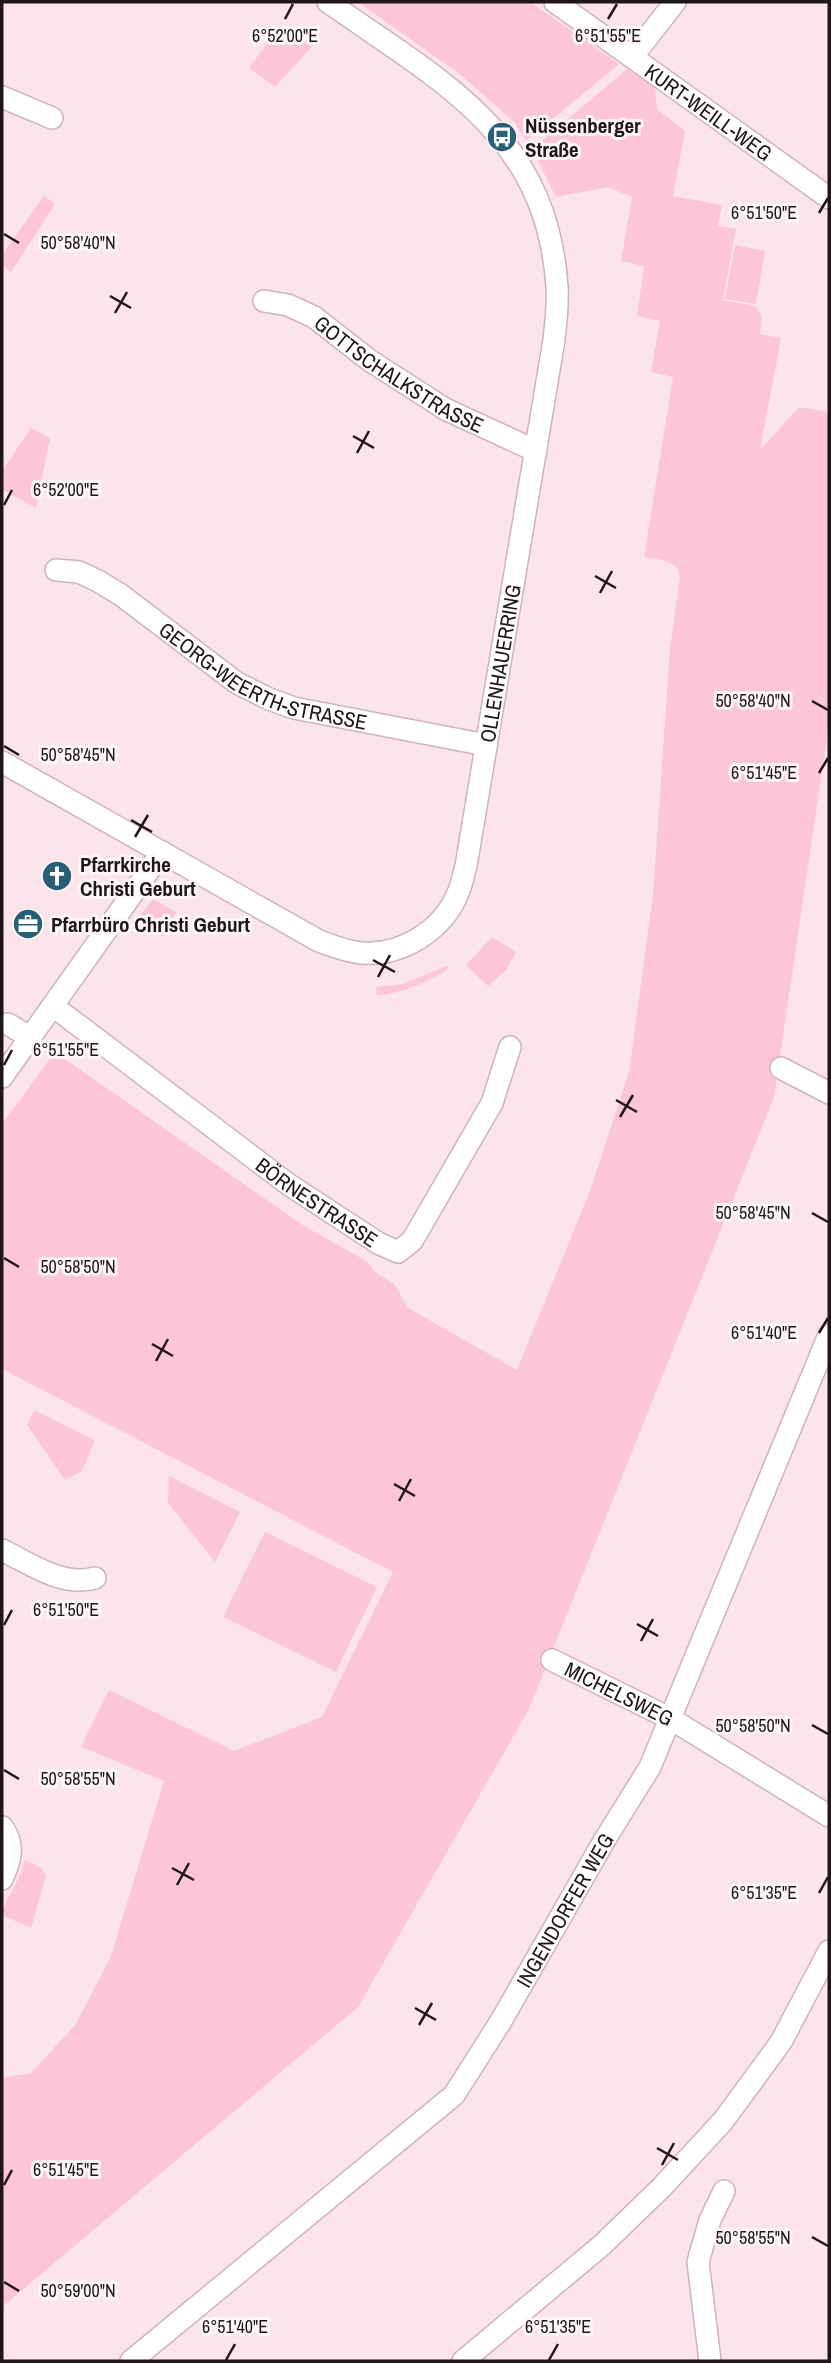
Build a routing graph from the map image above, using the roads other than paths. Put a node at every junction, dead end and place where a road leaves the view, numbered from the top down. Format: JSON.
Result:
{"nodes":[{"id":1,"x":328,"y":2,"type":"edge"},
{"id":2,"x":555,"y":2,"type":"edge"},
{"id":3,"x":675,"y":2,"type":"edge"},
{"id":4,"x":633,"y":55,"type":"junction"},
{"id":5,"x":2,"y":96,"type":"edge"},
{"id":6,"x":52,"y":118,"type":"dead end"},
{"id":7,"x":829,"y":198,"type":"edge"},
{"id":8,"x":264,"y":301,"type":"dead end"},
{"id":9,"x":536,"y":451,"type":"junction"},
{"id":10,"x":56,"y":570,"type":"dead end"},
{"id":11,"x":486,"y":745,"type":"junction"},
{"id":12,"x":2,"y":762,"type":"edge"},
{"id":13,"x":162,"y":852,"type":"junction"},
{"id":14,"x":53,"y":1006,"type":"junction"},
{"id":15,"x":8,"y":1024,"type":"dead end"},
{"id":16,"x":31,"y":1038,"type":"junction"},
{"id":17,"x":510,"y":1048,"type":"dead end"},
{"id":18,"x":781,"y":1068,"type":"dead end"},
{"id":19,"x":2,"y":1077,"type":"edge"},
{"id":20,"x":829,"y":1093,"type":"edge"},
{"id":21,"x":829,"y":1335,"type":"edge"},
{"id":22,"x":2,"y":1550,"type":"edge"},
{"id":23,"x":95,"y":1578,"type":"dead end"},
{"id":24,"x":552,"y":1660,"type":"dead end"},
{"id":25,"x":671,"y":1719,"type":"junction"},
{"id":26,"x":829,"y":1816,"type":"edge"},
{"id":27,"x":2,"y":1826,"type":"edge"},
{"id":28,"x":2,"y":1879,"type":"edge"},
{"id":29,"x":827,"y":1960,"type":"edge"},
{"id":30,"x":724,"y":2191,"type":"dead end"},
{"id":31,"x":131,"y":2361,"type":"edge"},
{"id":32,"x":463,"y":2361,"type":"edge"},
{"id":33,"x":710,"y":2361,"type":"edge"}],
"edges":[{"from":1,"to":9,"type":"street","name":"OLLENHAUERRING"},
{"from":2,"to":4,"type":"street","name":"KURT-WEILL-WEG"},
{"from":3,"to":4,"type":"street"},
{"from":4,"to":7,"type":"street","name":"KURT-WEILL-WEG"},
{"from":5,"to":6,"type":"street"},
{"from":8,"to":9,"type":"street","name":"GOTTSCHALKSTRASSE"},
{"from":9,"to":11,"type":"street","name":"OLLENHAUERRING"},
{"from":10,"to":11,"type":"street","name":"GEORG-WEERTH-STRASSE"},
{"from":11,"to":13,"type":"street","name":"OLLENHAUERRING"},
{"from":12,"to":13,"type":"street","name":"OLLENHAUERRING"},
{"from":13,"to":14,"type":"street"},
{"from":14,"to":16,"type":"street"},
{"from":14,"to":17,"type":"street","name":"BÖRNESTRASSE"},
{"from":15,"to":16,"type":"street"},
{"from":16,"to":19,"type":"street"},
{"from":18,"to":20,"type":"street"},
{"from":21,"to":25,"type":"street","name":"INGENDORFER WEG"},
{"from":22,"to":23,"type":"street"},
{"from":24,"to":25,"type":"street","name":"MICHELSWEG"},
{"from":25,"to":26,"type":"street","name":"MICHELSWEG"},
{"from":25,"to":31,"type":"street","name":"INGENDORFER WEG"},
{"from":27,"to":28,"type":"street"},
{"from":29,"to":32,"type":"street"},
{"from":30,"to":33,"type":"street"}]}
